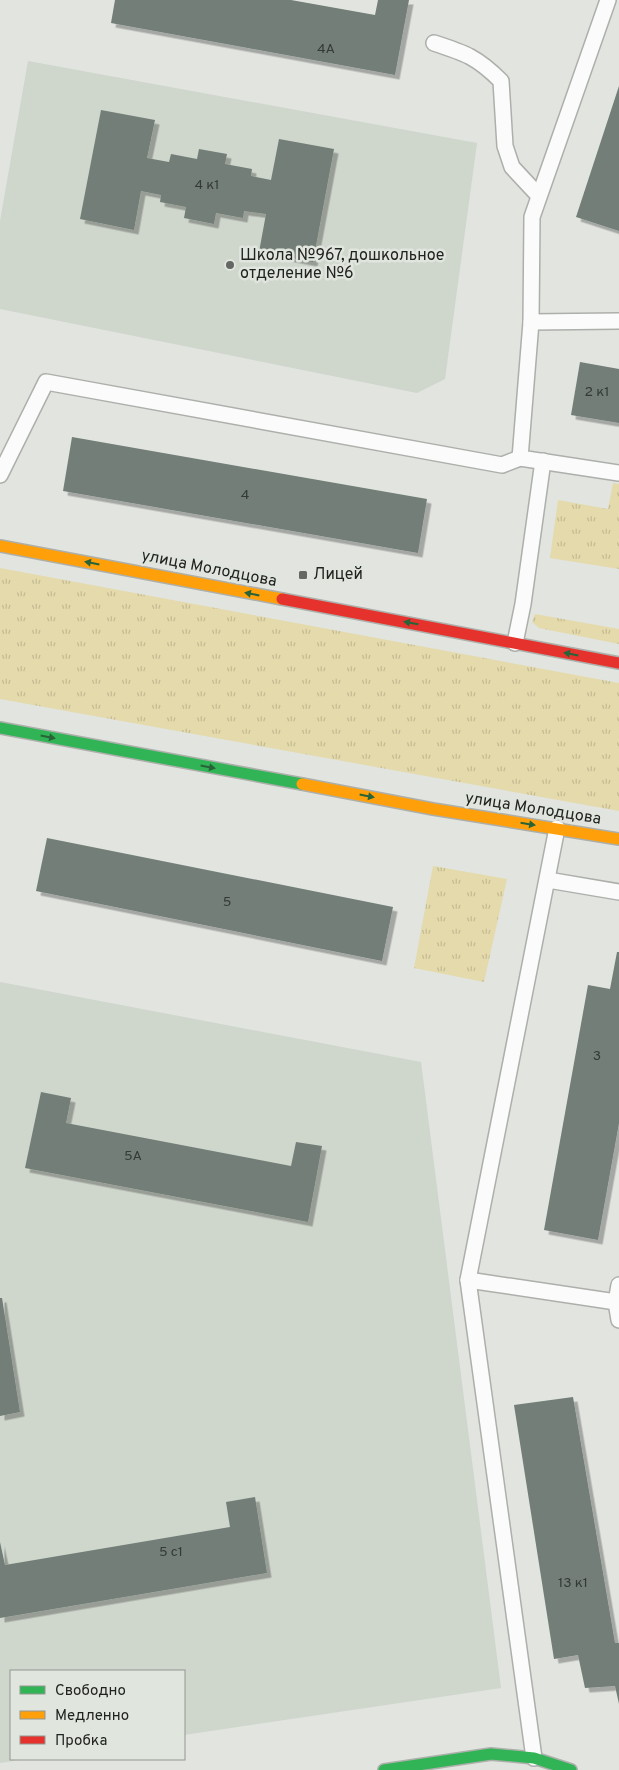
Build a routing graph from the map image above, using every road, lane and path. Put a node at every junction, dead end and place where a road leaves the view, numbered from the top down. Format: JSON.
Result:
{"nodes":[{"id":1,"x":608,"y":0,"type":"edge"},
{"id":2,"x":434,"y":43,"type":"dead end"},
{"id":3,"x":539,"y":196,"type":"junction"},
{"id":4,"x":619,"y":320,"type":"edge"},
{"id":5,"x":531,"y":322,"type":"junction"},
{"id":6,"x":520,"y":458,"type":"junction"},
{"id":7,"x":543,"y":461,"type":"junction"},
{"id":8,"x":619,"y":473,"type":"edge"},
{"id":9,"x":0,"y":475,"type":"edge"},
{"id":10,"x":0,"y":546,"type":"edge"},
{"id":11,"x":515,"y":643,"type":"junction"},
{"id":12,"x":619,"y":663,"type":"edge"},
{"id":13,"x":0,"y":728,"type":"edge"},
{"id":14,"x":557,"y":828,"type":"junction"},
{"id":15,"x":619,"y":840,"type":"edge"},
{"id":16,"x":548,"y":880,"type":"junction"},
{"id":17,"x":619,"y":892,"type":"edge"},
{"id":18,"x":468,"y":1280,"type":"junction"},
{"id":19,"x":619,"y":1285,"type":"edge"},
{"id":20,"x":616,"y":1302,"type":"junction"},
{"id":21,"x":619,"y":1320,"type":"edge"},
{"id":22,"x":534,"y":1758,"type":"junction"},
{"id":23,"x":384,"y":1770,"type":"edge"},
{"id":24,"x":571,"y":1770,"type":"edge"}],
"edges":[{"from":1,"to":3,"type":"lane"},
{"from":2,"to":3,"type":"lane"},
{"from":3,"to":5,"type":"lane"},
{"from":4,"to":5,"type":"lane"},
{"from":5,"to":6,"type":"lane"},
{"from":6,"to":7,"type":"lane"},
{"from":6,"to":9,"type":"lane"},
{"from":7,"to":8,"type":"lane"},
{"from":7,"to":11,"type":"lane"},
{"from":11,"to":10,"type":"street","name":"улица Молодцова","one_way":true},
{"from":12,"to":11,"type":"street","name":"улица Молодцова","one_way":true},
{"from":13,"to":14,"type":"street","name":"улица Молодцова","one_way":true},
{"from":14,"to":15,"type":"street","name":"улица Молодцова"},
{"from":14,"to":16,"type":"lane"},
{"from":16,"to":17,"type":"lane"},
{"from":16,"to":18,"type":"lane"},
{"from":18,"to":20,"type":"lane"},
{"from":18,"to":22,"type":"lane"},
{"from":19,"to":20,"type":"lane"},
{"from":20,"to":21,"type":"lane"},
{"from":22,"to":23,"type":"street"},
{"from":22,"to":24,"type":"street"}]}
